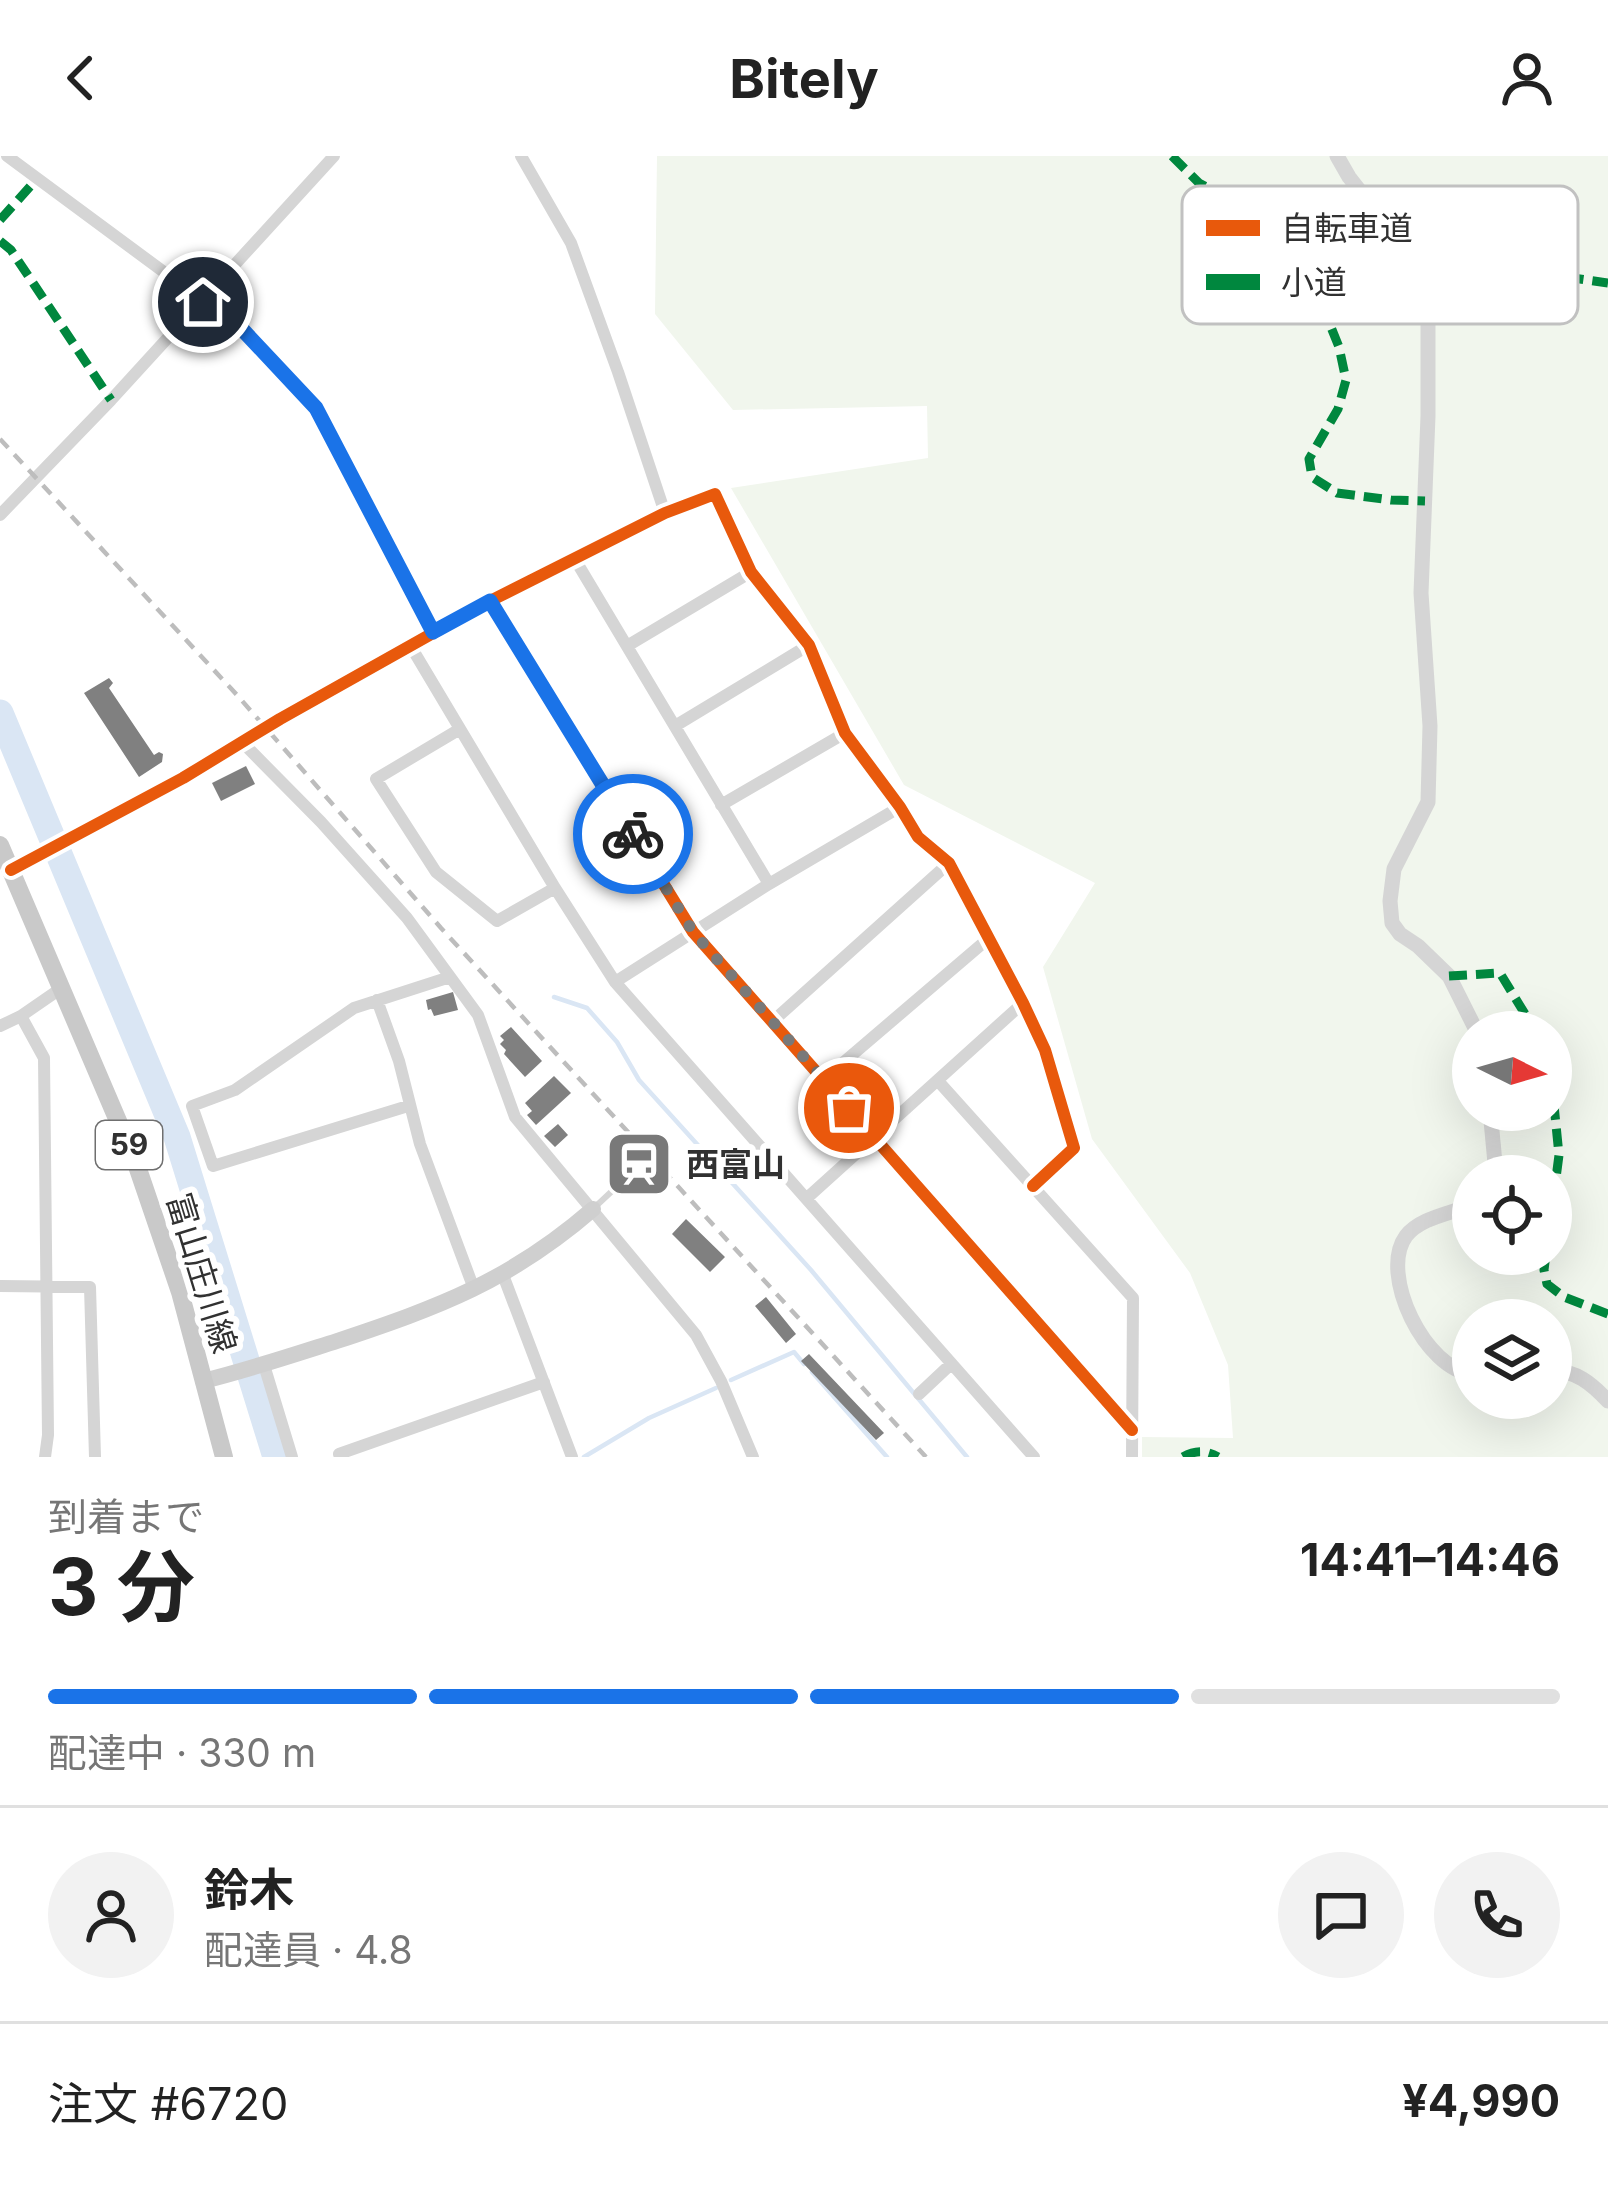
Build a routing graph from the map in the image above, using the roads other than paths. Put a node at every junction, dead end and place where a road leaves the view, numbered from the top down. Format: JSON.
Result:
{"nodes":[{"id":1,"x":7,"y":156,"type":"edge"},
{"id":2,"x":334,"y":156,"type":"edge"},
{"id":3,"x":521,"y":156,"type":"edge"},
{"id":4,"x":1337,"y":156,"type":"edge"},
{"id":5,"x":1356,"y":186,"type":"edge"},
{"id":6,"x":203,"y":302,"type":"junction"},
{"id":7,"x":1428,"y":324,"type":"edge"},
{"id":8,"x":664,"y":512,"type":"junction"},
{"id":9,"x":0,"y":515,"type":"edge"},
{"id":10,"x":573,"y":556,"type":"junction"},
{"id":11,"x":751,"y":572,"type":"junction"},
{"id":12,"x":490,"y":601,"type":"junction"},
{"id":13,"x":433,"y":632,"type":"junction"},
{"id":14,"x":410,"y":645,"type":"junction"},
{"id":15,"x":627,"y":646,"type":"junction"},
{"id":16,"x":809,"y":646,"type":"junction"},
{"id":17,"x":675,"y":726,"type":"junction"},
{"id":18,"x":460,"y":729,"type":"junction"},
{"id":19,"x":845,"y":733,"type":"junction"},
{"id":20,"x":243,"y":743,"type":"junction"},
{"id":21,"x":721,"y":805,"type":"junction"},
{"id":22,"x":900,"y":807,"type":"junction"},
{"id":23,"x":0,"y":845,"type":"edge"},
{"id":24,"x":949,"y":863,"type":"junction"},
{"id":25,"x":11,"y":871,"type":"junction"},
{"id":26,"x":770,"y":884,"type":"junction"},
{"id":27,"x":555,"y":888,"type":"junction"},
{"id":28,"x":693,"y":932,"type":"junction"},
{"id":29,"x":989,"y":938,"type":"junction"},
{"id":30,"x":451,"y":977,"type":"junction"},
{"id":31,"x":615,"y":982,"type":"junction"},
{"id":32,"x":63,"y":987,"type":"junction"},
{"id":33,"x":377,"y":1000,"type":"junction"},
{"id":34,"x":1023,"y":1003,"type":"junction"},
{"id":35,"x":1467,"y":1011,"type":"edge"},
{"id":36,"x":21,"y":1016,"type":"junction"},
{"id":37,"x":773,"y":1021,"type":"junction"},
{"id":38,"x":0,"y":1026,"type":"edge"},
{"id":39,"x":824,"y":1079,"type":"junction"},
{"id":40,"x":939,"y":1082,"type":"junction"},
{"id":41,"x":408,"y":1106,"type":"junction"},
{"id":42,"x":874,"y":1137,"type":"junction"},
{"id":43,"x":626,"y":1178,"type":"dead end"},
{"id":44,"x":1034,"y":1186,"type":"junction"},
{"id":45,"x":807,"y":1198,"type":"junction"},
{"id":46,"x":593,"y":1209,"type":"junction"},
{"id":47,"x":1452,"y":1213,"type":"edge"},
{"id":48,"x":503,"y":1275,"type":"junction"},
{"id":49,"x":0,"y":1286,"type":"edge"},
{"id":50,"x":47,"y":1287,"type":"junction"},
{"id":51,"x":474,"y":1289,"type":"junction"},
{"id":52,"x":951,"y":1364,"type":"junction"},
{"id":53,"x":263,"y":1365,"type":"junction"},
{"id":54,"x":1452,"y":1369,"type":"edge"},
{"id":55,"x":1572,"y":1372,"type":"edge"},
{"id":56,"x":203,"y":1382,"type":"junction"},
{"id":57,"x":544,"y":1382,"type":"junction"},
{"id":58,"x":919,"y":1394,"type":"dead end"},
{"id":59,"x":1608,"y":1401,"type":"edge"},
{"id":60,"x":1132,"y":1430,"type":"junction"},
{"id":61,"x":45,"y":1457,"type":"edge"},
{"id":62,"x":94,"y":1457,"type":"edge"},
{"id":63,"x":224,"y":1457,"type":"edge"},
{"id":64,"x":292,"y":1457,"type":"edge"},
{"id":65,"x":340,"y":1457,"type":"edge"},
{"id":66,"x":572,"y":1457,"type":"edge"},
{"id":67,"x":752,"y":1457,"type":"edge"},
{"id":68,"x":1034,"y":1457,"type":"edge"},
{"id":69,"x":1132,"y":1457,"type":"edge"}],
"edges":[{"from":1,"to":6,"type":"street"},
{"from":2,"to":6,"type":"street"},
{"from":3,"to":8,"type":"street"},
{"from":4,"to":5,"type":"street"},
{"from":6,"to":9,"type":"street"},
{"from":6,"to":13,"type":"street"},
{"from":7,"to":35,"type":"street"},
{"from":8,"to":10,"type":"street"},
{"from":8,"to":11,"type":"street"},
{"from":10,"to":12,"type":"street"},
{"from":10,"to":15,"type":"street"},
{"from":11,"to":15,"type":"street"},
{"from":11,"to":16,"type":"street"},
{"from":12,"to":13,"type":"street"},
{"from":12,"to":28,"type":"street"},
{"from":13,"to":14,"type":"street"},
{"from":14,"to":18,"type":"street"},
{"from":14,"to":20,"type":"street"},
{"from":15,"to":17,"type":"street"},
{"from":16,"to":17,"type":"street"},
{"from":16,"to":19,"type":"street"},
{"from":17,"to":21,"type":"street"},
{"from":18,"to":27,"type":"street"},
{"from":18,"to":27,"type":"street"},
{"from":19,"to":21,"type":"street"},
{"from":19,"to":22,"type":"street"},
{"from":20,"to":25,"type":"street"},
{"from":20,"to":30,"type":"street"},
{"from":21,"to":26,"type":"street"},
{"from":22,"to":24,"type":"street"},
{"from":22,"to":26,"type":"street"},
{"from":23,"to":25,"type":"main road","name":"富山庄川線","number":"59"},
{"from":24,"to":29,"type":"street"},
{"from":24,"to":37,"type":"street"},
{"from":25,"to":32,"type":"main road","name":"富山庄川線","number":"59"},
{"from":26,"to":28,"type":"street"},
{"from":27,"to":31,"type":"street"},
{"from":28,"to":31,"type":"street"},
{"from":28,"to":37,"type":"street"},
{"from":29,"to":34,"type":"street"},
{"from":29,"to":39,"type":"street"},
{"from":30,"to":33,"type":"street"},
{"from":30,"to":46,"type":"street"},
{"from":31,"to":45,"type":"street"},
{"from":32,"to":36,"type":"street"},
{"from":32,"to":56,"type":"main road","name":"富山庄川線","number":"59"},
{"from":33,"to":41,"type":"street"},
{"from":33,"to":41,"type":"street"},
{"from":34,"to":40,"type":"street"},
{"from":34,"to":44,"type":"street"},
{"from":36,"to":38,"type":"street"},
{"from":36,"to":50,"type":"street"},
{"from":37,"to":39,"type":"street"},
{"from":39,"to":42,"type":"street"},
{"from":40,"to":42,"type":"street"},
{"from":40,"to":44,"type":"street"},
{"from":41,"to":51,"type":"street"},
{"from":42,"to":45,"type":"street"},
{"from":42,"to":60,"type":"street"},
{"from":43,"to":46,"type":"lane"},
{"from":44,"to":60,"type":"street"},
{"from":45,"to":52,"type":"street"},
{"from":46,"to":48,"type":"main road"},
{"from":46,"to":67,"type":"street"},
{"from":47,"to":54,"type":"street"},
{"from":48,"to":51,"type":"main road"},
{"from":48,"to":57,"type":"street"},
{"from":49,"to":50,"type":"street"},
{"from":50,"to":61,"type":"street"},
{"from":50,"to":62,"type":"street"},
{"from":51,"to":53,"type":"main road"},
{"from":52,"to":58,"type":"street"},
{"from":52,"to":68,"type":"street"},
{"from":53,"to":56,"type":"main road"},
{"from":53,"to":64,"type":"street"},
{"from":55,"to":59,"type":"street"},
{"from":56,"to":63,"type":"main road","name":"富山庄川線","number":"59"},
{"from":57,"to":65,"type":"street"},
{"from":57,"to":66,"type":"street"},
{"from":60,"to":69,"type":"street"}]}
